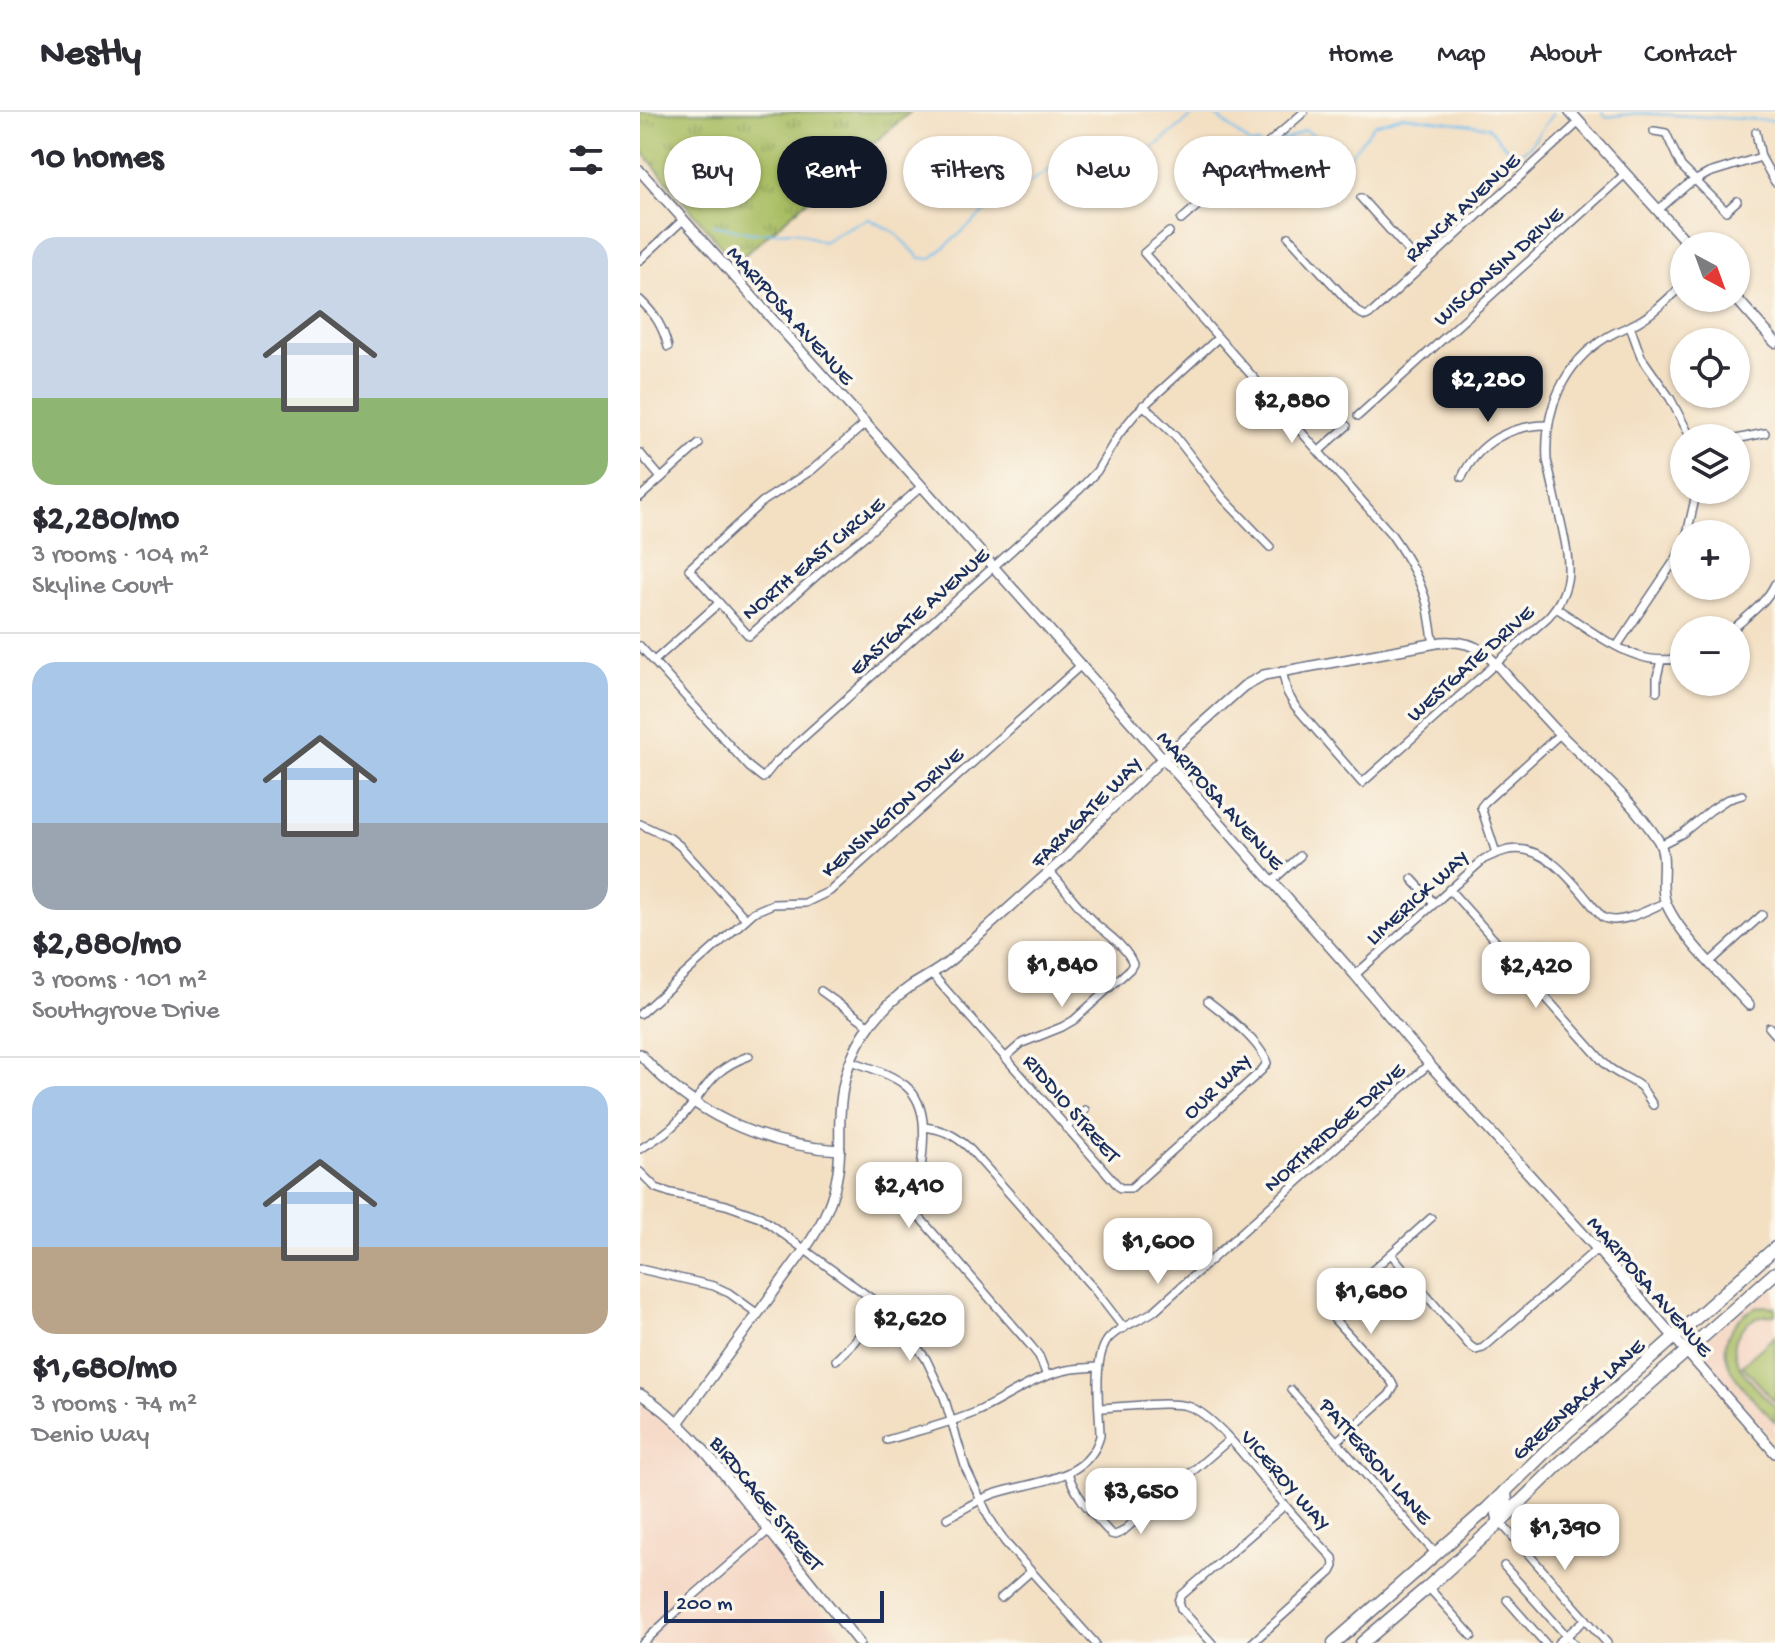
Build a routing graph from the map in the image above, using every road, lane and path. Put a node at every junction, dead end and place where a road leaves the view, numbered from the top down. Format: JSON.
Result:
{"nodes":[{"id":1,"x":1304,"y":112,"type":"edge"},
{"id":2,"x":1570,"y":112,"type":"edge"},
{"id":3,"x":1579,"y":122,"type":"junction"},
{"id":4,"x":1654,"y":131,"type":"dead end"},
{"id":5,"x":1756,"y":132,"type":"dead end"},
{"id":6,"x":1761,"y":157,"type":"junction"},
{"id":7,"x":640,"y":171,"type":"edge"},
{"id":8,"x":1625,"y":174,"type":"junction"},
{"id":9,"x":1695,"y":181,"type":"junction"},
{"id":10,"x":1775,"y":182,"type":"edge"},
{"id":11,"x":1361,"y":198,"type":"dead end"},
{"id":12,"x":1737,"y":201,"type":"dead end"},
{"id":13,"x":1658,"y":210,"type":"junction"},
{"id":14,"x":683,"y":220,"type":"junction"},
{"id":15,"x":1181,"y":220,"type":"dead end"},
{"id":16,"x":1169,"y":232,"type":"dead end"},
{"id":17,"x":1678,"y":232,"type":"edge"},
{"id":18,"x":1289,"y":237,"type":"dead end"},
{"id":19,"x":640,"y":260,"type":"edge"},
{"id":20,"x":1422,"y":266,"type":"junction"},
{"id":21,"x":1670,"y":297,"type":"edge"},
{"id":22,"x":640,"y":300,"type":"edge"},
{"id":23,"x":1748,"y":312,"type":"edge"},
{"id":24,"x":1630,"y":326,"type":"junction"},
{"id":25,"x":1218,"y":338,"type":"junction"},
{"id":26,"x":1775,"y":342,"type":"edge"},
{"id":27,"x":668,"y":347,"type":"dead end"},
{"id":28,"x":1143,"y":405,"type":"junction"},
{"id":29,"x":1358,"y":416,"type":"dead end"},
{"id":30,"x":866,"y":423,"type":"junction"},
{"id":31,"x":1684,"y":424,"type":"edge"},
{"id":32,"x":1548,"y":425,"type":"junction"},
{"id":33,"x":1347,"y":426,"type":"dead end"},
{"id":34,"x":1765,"y":433,"type":"dead end"},
{"id":35,"x":1750,"y":436,"type":"edge"},
{"id":36,"x":699,"y":444,"type":"dead end"},
{"id":37,"x":1319,"y":451,"type":"junction"},
{"id":38,"x":640,"y":453,"type":"edge"},
{"id":39,"x":1462,"y":477,"type":"dead end"},
{"id":40,"x":661,"y":478,"type":"junction"},
{"id":41,"x":922,"y":486,"type":"junction"},
{"id":42,"x":640,"y":497,"type":"edge"},
{"id":43,"x":1270,"y":547,"type":"dead end"},
{"id":44,"x":993,"y":567,"type":"junction"},
{"id":45,"x":1670,"y":567,"type":"edge"},
{"id":46,"x":1775,"y":584,"type":"edge"},
{"id":47,"x":719,"y":603,"type":"junction"},
{"id":48,"x":1556,"y":608,"type":"junction"},
{"id":49,"x":1748,"y":616,"type":"edge"},
{"id":50,"x":1434,"y":643,"type":"junction"},
{"id":51,"x":640,"y":646,"type":"edge"},
{"id":52,"x":1617,"y":646,"type":"junction"},
{"id":53,"x":1661,"y":660,"type":"junction"},
{"id":54,"x":1670,"y":660,"type":"edge"},
{"id":55,"x":654,"y":661,"type":"junction"},
{"id":56,"x":1495,"y":663,"type":"junction"},
{"id":57,"x":1080,"y":666,"type":"junction"},
{"id":58,"x":1282,"y":670,"type":"junction"},
{"id":59,"x":1657,"y":691,"type":"dead end"},
{"id":60,"x":1560,"y":734,"type":"junction"},
{"id":61,"x":1163,"y":758,"type":"junction"},
{"id":62,"x":1742,"y":795,"type":"dead end"},
{"id":63,"x":640,"y":824,"type":"edge"},
{"id":64,"x":1660,"y":845,"type":"junction"},
{"id":65,"x":1496,"y":853,"type":"junction"},
{"id":66,"x":1300,"y":856,"type":"dead end"},
{"id":67,"x":1050,"y":872,"type":"junction"},
{"id":68,"x":1412,"y":879,"type":"dead end"},
{"id":69,"x":1272,"y":881,"type":"junction"},
{"id":70,"x":1449,"y":889,"type":"junction"},
{"id":71,"x":1666,"y":902,"type":"junction"},
{"id":72,"x":1434,"y":903,"type":"junction"},
{"id":73,"x":1762,"y":915,"type":"dead end"},
{"id":74,"x":746,"y":919,"type":"junction"},
{"id":75,"x":1710,"y":962,"type":"junction"},
{"id":76,"x":932,"y":974,"type":"junction"},
{"id":77,"x":1355,"y":975,"type":"junction"},
{"id":78,"x":821,"y":991,"type":"dead end"},
{"id":79,"x":1208,"y":1001,"type":"dead end"},
{"id":80,"x":1749,"y":1005,"type":"dead end"},
{"id":81,"x":640,"y":1014,"type":"edge"},
{"id":82,"x":870,"y":1026,"type":"junction"},
{"id":83,"x":640,"y":1054,"type":"edge"},
{"id":84,"x":749,"y":1056,"type":"dead end"},
{"id":85,"x":1005,"y":1058,"type":"junction"},
{"id":86,"x":851,"y":1061,"type":"junction"},
{"id":87,"x":1429,"y":1064,"type":"junction"},
{"id":88,"x":693,"y":1103,"type":"junction"},
{"id":89,"x":1653,"y":1105,"type":"dead end"},
{"id":90,"x":1085,"y":1110,"type":"dead end"},
{"id":91,"x":924,"y":1127,"type":"junction"},
{"id":92,"x":1066,"y":1128,"type":"junction"},
{"id":93,"x":640,"y":1149,"type":"edge"},
{"id":94,"x":840,"y":1150,"type":"junction"},
{"id":95,"x":640,"y":1172,"type":"edge"},
{"id":96,"x":1125,"y":1189,"type":"joint"},
{"id":97,"x":1431,"y":1218,"type":"dead end"},
{"id":98,"x":1775,"y":1248,"type":"edge"},
{"id":99,"x":805,"y":1249,"type":"junction"},
{"id":100,"x":1597,"y":1249,"type":"junction"},
{"id":101,"x":1391,"y":1254,"type":"junction"},
{"id":102,"x":640,"y":1269,"type":"edge"},
{"id":103,"x":1775,"y":1273,"type":"edge"},
{"id":104,"x":883,"y":1307,"type":"junction"},
{"id":105,"x":758,"y":1314,"type":"junction"},
{"id":106,"x":1124,"y":1328,"type":"junction"},
{"id":107,"x":1674,"y":1338,"type":"junction"},
{"id":108,"x":1686,"y":1352,"type":"junction"},
{"id":109,"x":836,"y":1360,"type":"dead end"},
{"id":110,"x":1098,"y":1367,"type":"junction"},
{"id":111,"x":1047,"y":1376,"type":"junction"},
{"id":112,"x":1291,"y":1390,"type":"dead end"},
{"id":113,"x":640,"y":1394,"type":"edge"},
{"id":114,"x":1100,"y":1408,"type":"junction"},
{"id":115,"x":1579,"y":1421,"type":"junction"},
{"id":116,"x":951,"y":1422,"type":"junction"},
{"id":117,"x":678,"y":1423,"type":"junction"},
{"id":118,"x":1591,"y":1436,"type":"junction"},
{"id":119,"x":887,"y":1440,"type":"dead end"},
{"id":120,"x":1229,"y":1440,"type":"junction"},
{"id":121,"x":1337,"y":1441,"type":"junction"},
{"id":122,"x":1775,"y":1453,"type":"edge"},
{"id":123,"x":1068,"y":1473,"type":"junction"},
{"id":124,"x":1505,"y":1491,"type":"junction"},
{"id":125,"x":981,"y":1501,"type":"junction"},
{"id":126,"x":1285,"y":1505,"type":"junction"},
{"id":127,"x":947,"y":1518,"type":"dead end"},
{"id":128,"x":1500,"y":1522,"type":"junction"},
{"id":129,"x":769,"y":1530,"type":"junction"},
{"id":130,"x":1436,"y":1554,"type":"junction"},
{"id":131,"x":1504,"y":1566,"type":"dead end"},
{"id":132,"x":1030,"y":1572,"type":"junction"},
{"id":133,"x":1428,"y":1587,"type":"junction"},
{"id":134,"x":1001,"y":1598,"type":"dead end"},
{"id":135,"x":1507,"y":1600,"type":"dead end"},
{"id":136,"x":1586,"y":1619,"type":"junction"},
{"id":137,"x":1472,"y":1636,"type":"dead end"},
{"id":138,"x":1566,"y":1636,"type":"junction"},
{"id":139,"x":643,"y":1643,"type":"edge"},
{"id":140,"x":859,"y":1643,"type":"edge"},
{"id":141,"x":1094,"y":1643,"type":"edge"},
{"id":142,"x":1212,"y":1643,"type":"edge"},
{"id":143,"x":1252,"y":1643,"type":"edge"},
{"id":144,"x":1334,"y":1643,"type":"edge"},
{"id":145,"x":1362,"y":1643,"type":"edge"},
{"id":146,"x":1545,"y":1643,"type":"edge"},
{"id":147,"x":1558,"y":1643,"type":"edge"},
{"id":148,"x":1573,"y":1643,"type":"edge"},
{"id":149,"x":1607,"y":1643,"type":"edge"}],
"edges":[{"from":1,"to":15,"type":"street"},
{"from":2,"to":3,"type":"main road"},
{"from":3,"to":8,"type":"main road"},
{"from":3,"to":20,"type":"street","name":"RANCH AVENUE"},
{"from":4,"to":9,"type":"street"},
{"from":5,"to":6,"type":"street"},
{"from":6,"to":9,"type":"street"},
{"from":6,"to":10,"type":"street"},
{"from":7,"to":14,"type":"street","name":"MARIPOSA AVENUE"},
{"from":8,"to":13,"type":"main road"},
{"from":8,"to":29,"type":"street","name":"WISCONSIN DRIVE"},
{"from":9,"to":12,"type":"street"},
{"from":9,"to":13,"type":"street"},
{"from":11,"to":20,"type":"street"},
{"from":13,"to":17,"type":"main road"},
{"from":14,"to":19,"type":"street"},
{"from":14,"to":30,"type":"street","name":"MARIPOSA AVENUE"},
{"from":16,"to":25,"type":"street"},
{"from":18,"to":20,"type":"street","name":"RANCH AVENUE"},
{"from":21,"to":24,"type":"street","name":"WESTGATE DRIVE"},
{"from":22,"to":27,"type":"street"},
{"from":23,"to":26,"type":"main road"},
{"from":24,"to":31,"type":"street"},
{"from":24,"to":32,"type":"street","name":"WESTGATE DRIVE"},
{"from":25,"to":28,"type":"street","name":"EASTGATE AVENUE"},
{"from":25,"to":37,"type":"street"},
{"from":28,"to":43,"type":"street"},
{"from":28,"to":44,"type":"street","name":"EASTGATE AVENUE"},
{"from":30,"to":41,"type":"street","name":"MARIPOSA AVENUE"},
{"from":30,"to":47,"type":"street","name":"NORTH EAST CIRCLE"},
{"from":32,"to":39,"type":"street"},
{"from":32,"to":48,"type":"street","name":"WESTGATE DRIVE"},
{"from":33,"to":37,"type":"street"},
{"from":34,"to":35,"type":"street"},
{"from":36,"to":40,"type":"street"},
{"from":37,"to":50,"type":"street"},
{"from":38,"to":40,"type":"street"},
{"from":40,"to":42,"type":"street"},
{"from":41,"to":44,"type":"street","name":"MARIPOSA AVENUE"},
{"from":41,"to":47,"type":"street","name":"NORTH EAST CIRCLE"},
{"from":44,"to":55,"type":"street","name":"EASTGATE AVENUE"},
{"from":44,"to":57,"type":"street","name":"MARIPOSA AVENUE"},
{"from":45,"to":52,"type":"street"},
{"from":46,"to":49,"type":"street"},
{"from":47,"to":55,"type":"street"},
{"from":48,"to":52,"type":"street"},
{"from":48,"to":56,"type":"street","name":"WESTGATE DRIVE"},
{"from":50,"to":56,"type":"street","name":"FARMGATE WAY"},
{"from":50,"to":58,"type":"street","name":"FARMGATE WAY"},
{"from":51,"to":55,"type":"street","name":"EASTGATE AVENUE"},
{"from":52,"to":53,"type":"street"},
{"from":53,"to":54,"type":"street"},
{"from":53,"to":59,"type":"street"},
{"from":56,"to":58,"type":"street","name":"WESTGATE DRIVE"},
{"from":56,"to":60,"type":"street","name":"FARMGATE WAY"},
{"from":57,"to":61,"type":"street","name":"MARIPOSA AVENUE"},
{"from":57,"to":74,"type":"street","name":"KENSINGTON DRIVE"},
{"from":58,"to":61,"type":"street","name":"FARMGATE WAY"},
{"from":60,"to":64,"type":"street","name":"FARMGATE WAY"},
{"from":60,"to":65,"type":"street"},
{"from":61,"to":67,"type":"street","name":"FARMGATE WAY"},
{"from":61,"to":69,"type":"street","name":"MARIPOSA AVENUE"},
{"from":62,"to":64,"type":"street"},
{"from":63,"to":74,"type":"street"},
{"from":64,"to":71,"type":"street"},
{"from":65,"to":70,"type":"street","name":"LIMERICK WAY"},
{"from":65,"to":71,"type":"street","name":"LIMERICK WAY"},
{"from":66,"to":69,"type":"street"},
{"from":67,"to":76,"type":"street","name":"FARMGATE WAY"},
{"from":67,"to":85,"type":"street"},
{"from":68,"to":72,"type":"street"},
{"from":69,"to":77,"type":"street","name":"MARIPOSA AVENUE"},
{"from":70,"to":72,"type":"street","name":"LIMERICK WAY"},
{"from":70,"to":89,"type":"street"},
{"from":71,"to":75,"type":"street"},
{"from":72,"to":77,"type":"street","name":"LIMERICK WAY"},
{"from":73,"to":75,"type":"street"},
{"from":74,"to":81,"type":"street","name":"KENSINGTON DRIVE"},
{"from":75,"to":80,"type":"street"},
{"from":76,"to":82,"type":"street","name":"FARMGATE WAY"},
{"from":76,"to":85,"type":"street","name":"RIDDIO STREET"},
{"from":77,"to":87,"type":"street","name":"MARIPOSA AVENUE"},
{"from":78,"to":82,"type":"street"},
{"from":79,"to":96,"type":"street","name":"OUR WAY"},
{"from":82,"to":86,"type":"street","name":"FARMGATE WAY"},
{"from":83,"to":88,"type":"street"},
{"from":84,"to":88,"type":"street"},
{"from":85,"to":92,"type":"street","name":"RIDDIO STREET"},
{"from":86,"to":91,"type":"street"},
{"from":86,"to":94,"type":"street","name":"FARMGATE WAY"},
{"from":87,"to":100,"type":"street","name":"MARIPOSA AVENUE"},
{"from":87,"to":106,"type":"street","name":"NORTHRIDGE DRIVE"},
{"from":88,"to":93,"type":"street"},
{"from":88,"to":94,"type":"street"},
{"from":90,"to":92,"type":"street"},
{"from":91,"to":106,"type":"street"},
{"from":91,"to":111,"type":"street"},
{"from":92,"to":96,"type":"street","name":"RIDDIO STREET"},
{"from":94,"to":99,"type":"street","name":"FARMGATE WAY"},
{"from":95,"to":99,"type":"street"},
{"from":97,"to":101,"type":"street"},
{"from":98,"to":107,"type":"main road","name":"GREENBACK LANE"},
{"from":99,"to":104,"type":"street"},
{"from":99,"to":105,"type":"street","name":"FARMGATE WAY"},
{"from":100,"to":101,"type":"street"},
{"from":100,"to":107,"type":"street","name":"MARIPOSA AVENUE"},
{"from":101,"to":121,"type":"street"},
{"from":102,"to":105,"type":"street"},
{"from":103,"to":108,"type":"main road","name":"GREENBACK LANE"},
{"from":104,"to":109,"type":"street"},
{"from":104,"to":116,"type":"street"},
{"from":105,"to":117,"type":"street","name":"FARMGATE WAY"},
{"from":106,"to":110,"type":"street","name":"NORTHRIDGE DRIVE"},
{"from":107,"to":108,"type":"street","name":"MARIPOSA AVENUE"},
{"from":107,"to":115,"type":"main road","name":"GREENBACK LANE"},
{"from":108,"to":118,"type":"main road","name":"GREENBACK LANE"},
{"from":108,"to":122,"type":"street","name":"MARIPOSA AVENUE"},
{"from":110,"to":111,"type":"street"},
{"from":110,"to":114,"type":"street","name":"NORTHRIDGE DRIVE"},
{"from":111,"to":116,"type":"street"},
{"from":112,"to":121,"type":"street","name":"PATTERSON LANE"},
{"from":113,"to":117,"type":"street","name":"BIRDCAGE STREET"},
{"from":114,"to":120,"type":"street","name":"VICEROY WAY"},
{"from":114,"to":123,"type":"street","name":"NORTHRIDGE DRIVE"},
{"from":115,"to":118,"type":"main road"},
{"from":115,"to":124,"type":"main road","name":"GREENBACK LANE"},
{"from":116,"to":119,"type":"street"},
{"from":116,"to":125,"type":"street"},
{"from":117,"to":129,"type":"street","name":"BIRDCAGE STREET"},
{"from":118,"to":128,"type":"main road","name":"GREENBACK LANE"},
{"from":120,"to":123,"type":"street"},
{"from":120,"to":126,"type":"street","name":"VICEROY WAY"},
{"from":121,"to":130,"type":"street","name":"PATTERSON LANE"},
{"from":123,"to":125,"type":"street","name":"NORTHRIDGE DRIVE"},
{"from":124,"to":128,"type":"main road"},
{"from":124,"to":130,"type":"main road","name":"GREENBACK LANE"},
{"from":125,"to":127,"type":"street","name":"NORTHRIDGE DRIVE"},
{"from":125,"to":132,"type":"street"},
{"from":126,"to":142,"type":"street"},
{"from":126,"to":143,"type":"street","name":"VICEROY WAY"},
{"from":128,"to":133,"type":"main road","name":"GREENBACK LANE"},
{"from":128,"to":136,"type":"street"},
{"from":129,"to":139,"type":"street"},
{"from":129,"to":140,"type":"street","name":"BIRDCAGE STREET"},
{"from":130,"to":133,"type":"main road"},
{"from":130,"to":144,"type":"main road","name":"GREENBACK LANE"},
{"from":131,"to":138,"type":"street"},
{"from":132,"to":134,"type":"street"},
{"from":132,"to":141,"type":"street"},
{"from":133,"to":137,"type":"street"},
{"from":133,"to":145,"type":"main road","name":"GREENBACK LANE"},
{"from":135,"to":146,"type":"street"},
{"from":136,"to":138,"type":"street"},
{"from":136,"to":149,"type":"street"},
{"from":138,"to":147,"type":"street"},
{"from":138,"to":148,"type":"street"}]}
